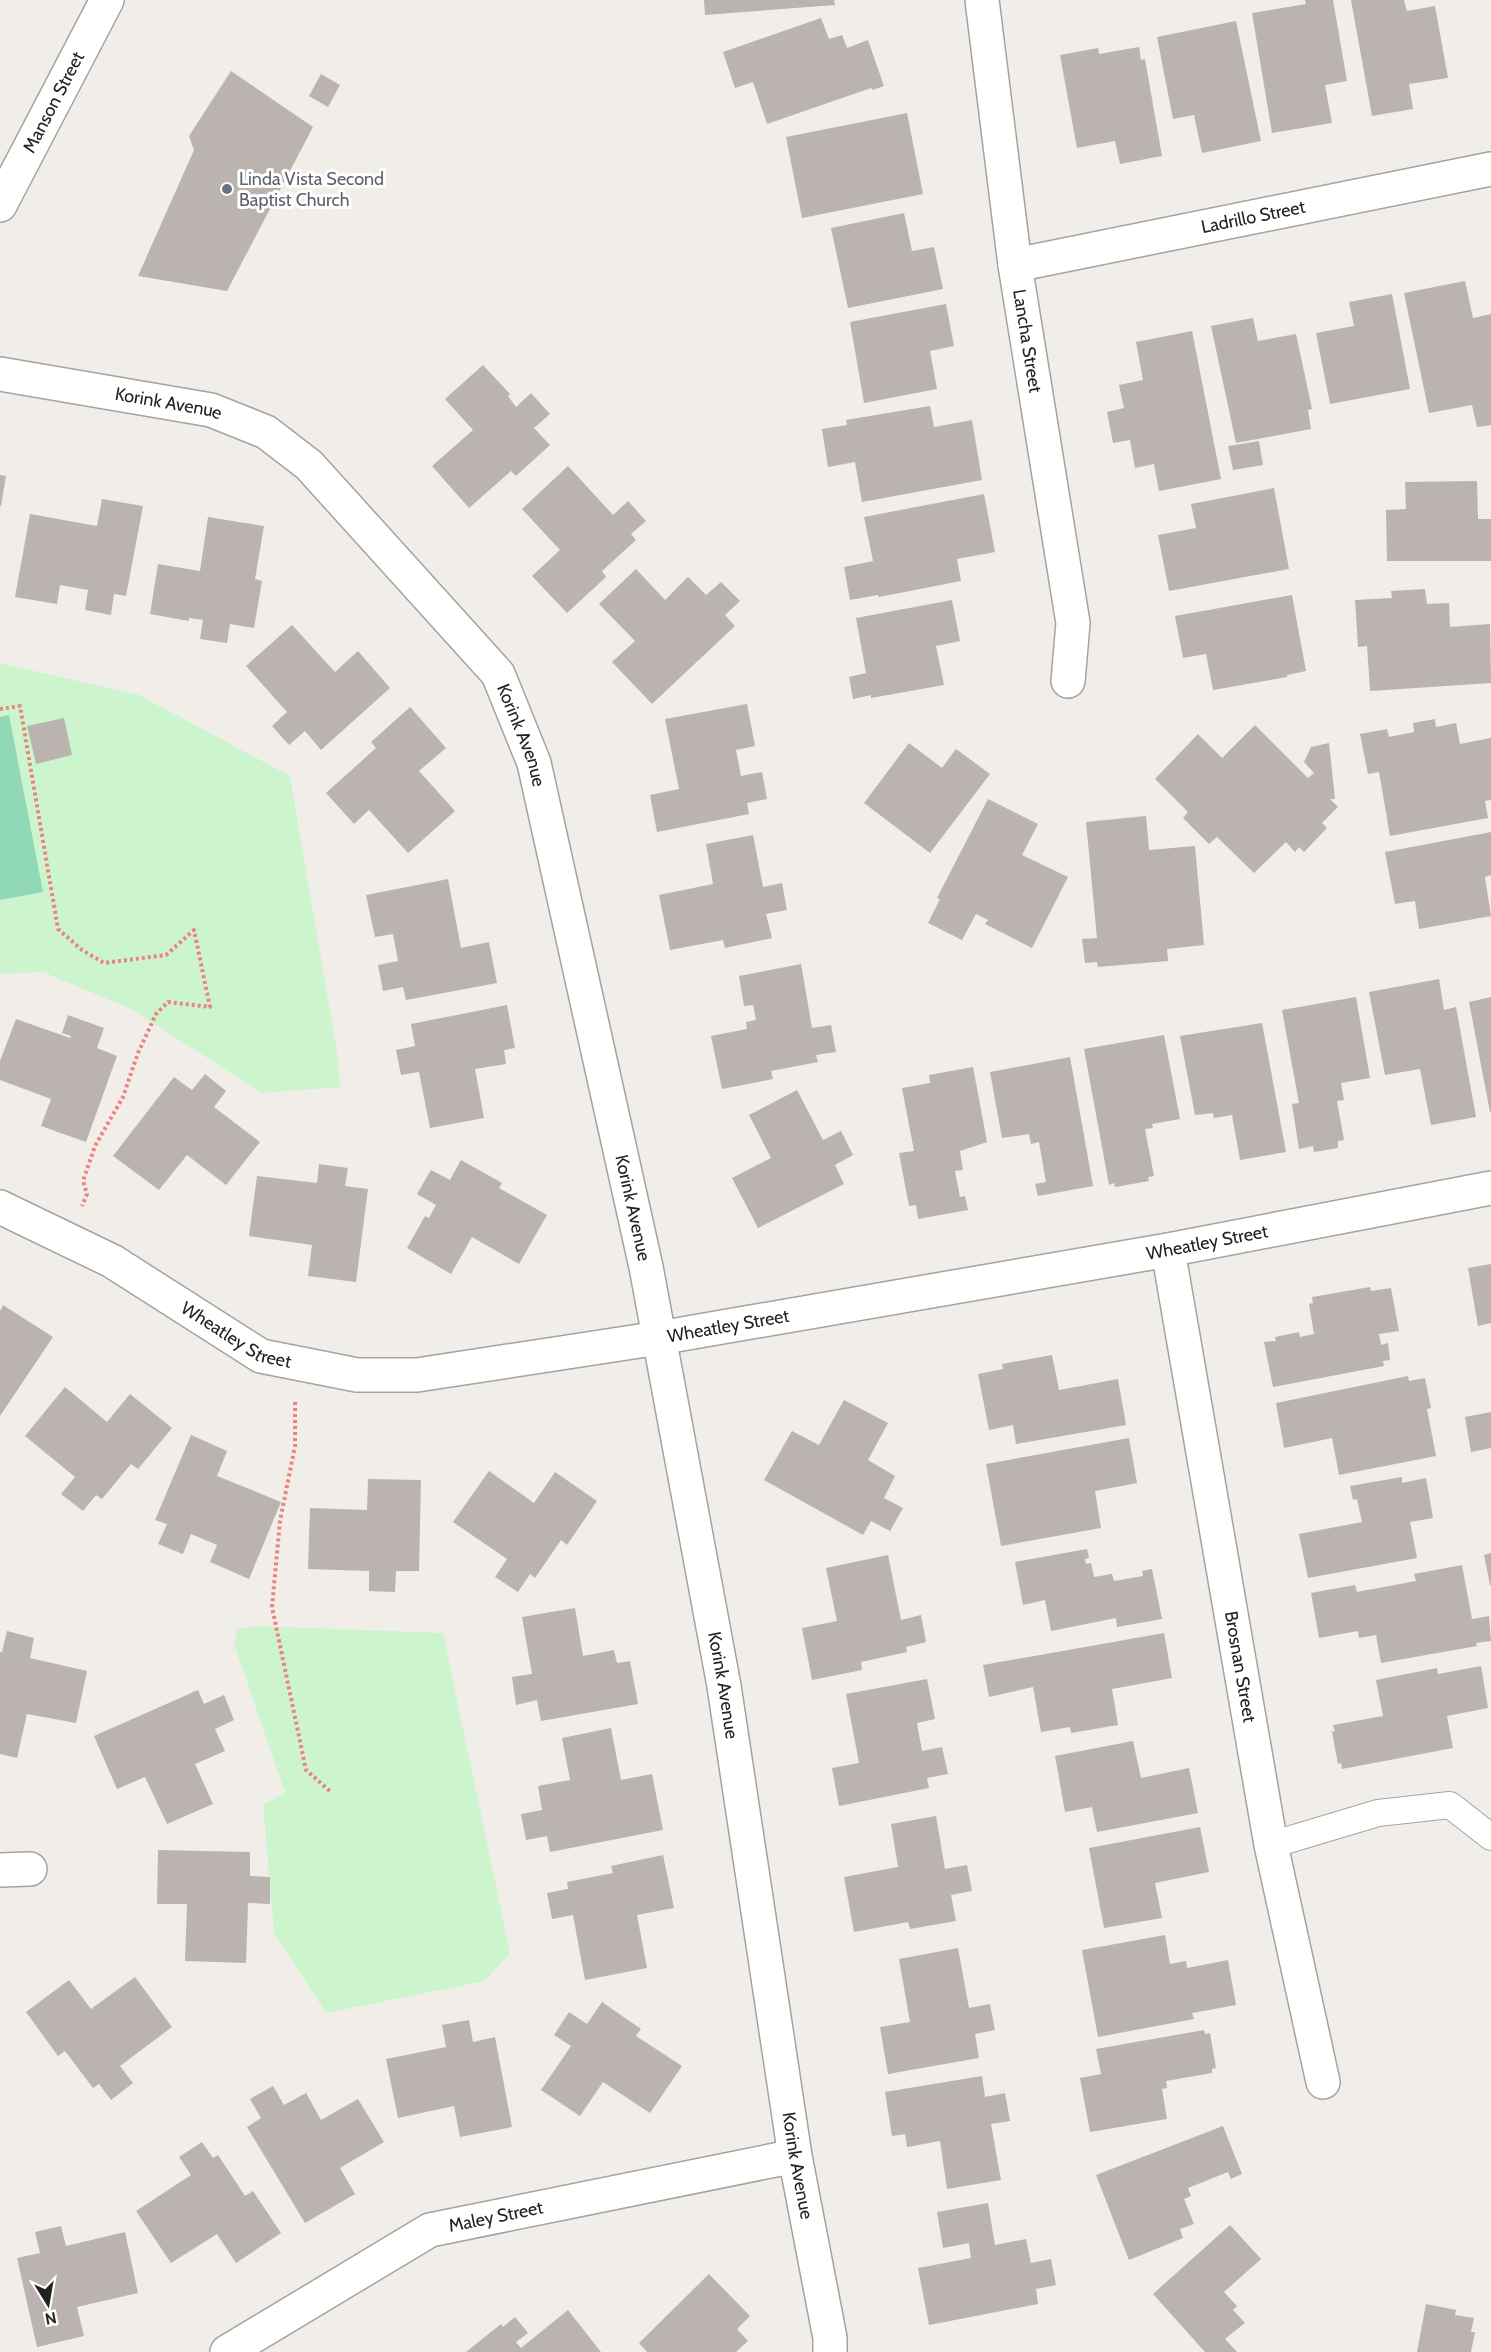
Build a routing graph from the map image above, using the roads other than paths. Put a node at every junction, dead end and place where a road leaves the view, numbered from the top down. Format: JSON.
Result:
{"nodes":[{"id":1,"x":107,"y":0,"type":"edge"},
{"id":2,"x":982,"y":0,"type":"edge"},
{"id":3,"x":1491,"y":169,"type":"edge"},
{"id":4,"x":0,"y":205,"type":"edge"},
{"id":5,"x":1015,"y":264,"type":"junction"},
{"id":6,"x":0,"y":374,"type":"edge"},
{"id":7,"x":1068,"y":681,"type":"dead end"},
{"id":8,"x":1491,"y":1188,"type":"edge"},
{"id":9,"x":0,"y":1208,"type":"edge"},
{"id":10,"x":1168,"y":1250,"type":"junction"},
{"id":11,"x":659,"y":1338,"type":"junction"},
{"id":12,"x":1491,"y":1837,"type":"edge"},
{"id":13,"x":1271,"y":1845,"type":"junction"},
{"id":14,"x":1323,"y":2082,"type":"dead end"},
{"id":15,"x":795,"y":2156,"type":"junction"},
{"id":16,"x":227,"y":2352,"type":"edge"},
{"id":17,"x":830,"y":2352,"type":"edge"}],
"edges":[{"from":1,"to":4,"type":"street","name":"Manson Street"},
{"from":2,"to":5,"type":"street","name":"Lancha Street"},
{"from":3,"to":5,"type":"street","name":"Ladrillo Street"},
{"from":5,"to":7,"type":"street","name":"Lancha Street"},
{"from":6,"to":11,"type":"street","name":"Korink Avenue"},
{"from":8,"to":10,"type":"street","name":"Wheatley Street"},
{"from":9,"to":11,"type":"street","name":"Wheatley Street"},
{"from":10,"to":11,"type":"street","name":"Wheatley Street"},
{"from":10,"to":13,"type":"street","name":"Brosnan Street"},
{"from":11,"to":15,"type":"street","name":"Korink Avenue"},
{"from":12,"to":13,"type":"lane"},
{"from":13,"to":14,"type":"street","name":"Brosnan Street"},
{"from":15,"to":16,"type":"street","name":"Maley Street"},
{"from":15,"to":17,"type":"street","name":"Korink Avenue"}]}
